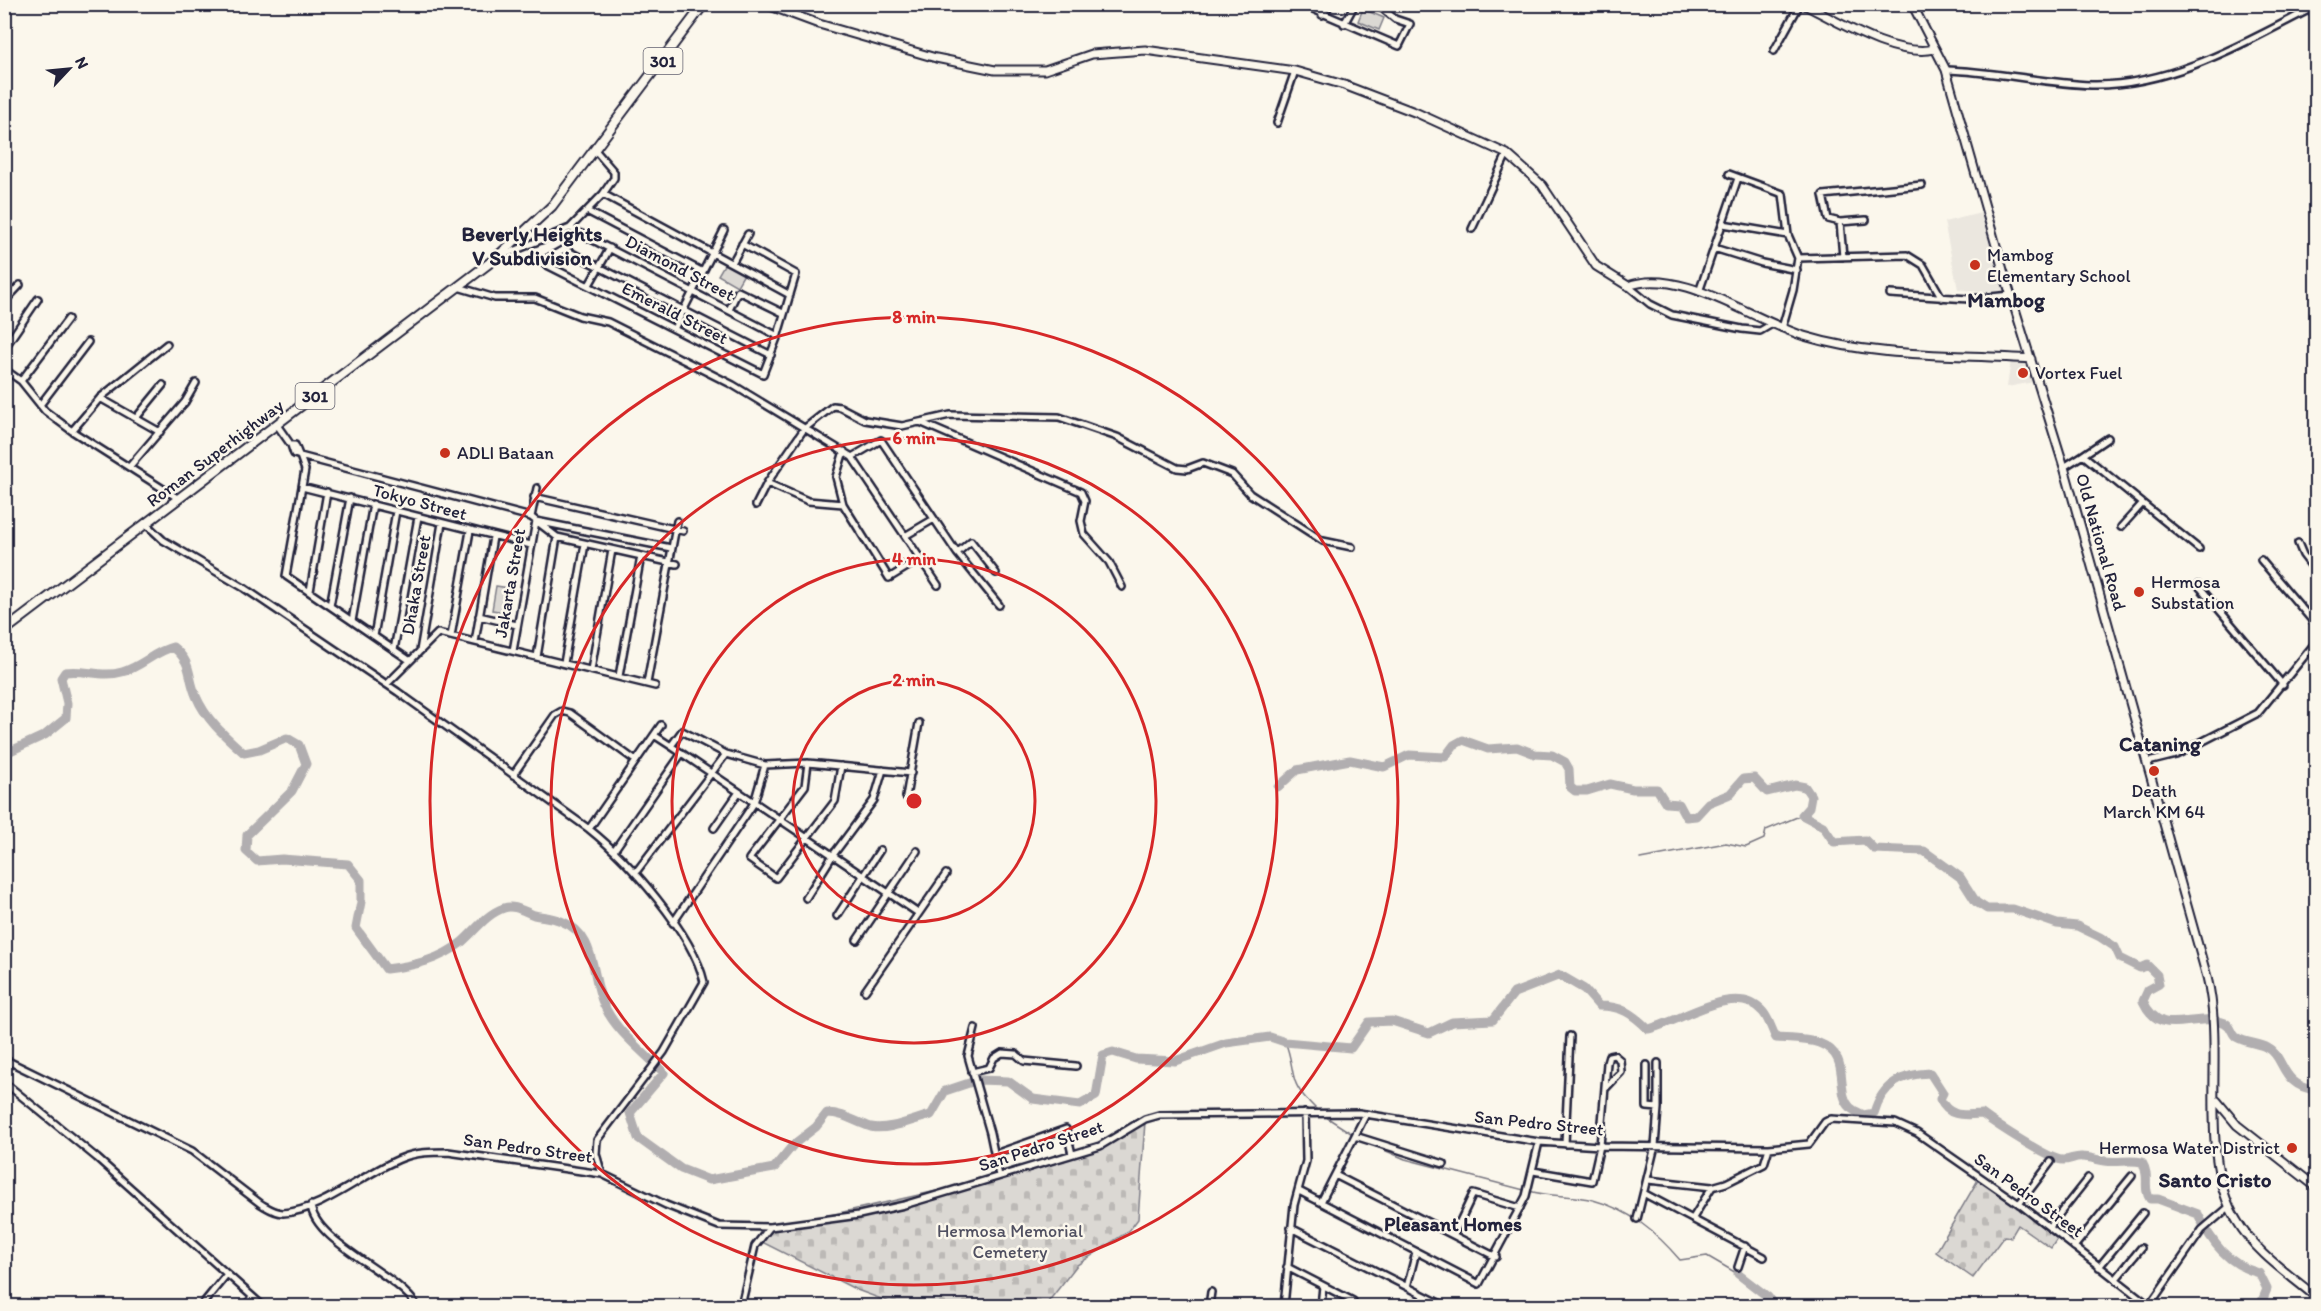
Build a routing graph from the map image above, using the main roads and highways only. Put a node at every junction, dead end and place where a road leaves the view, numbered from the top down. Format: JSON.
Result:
{"nodes":[{"id":1,"x":704,"y":4,"type":"edge"},
{"id":2,"x":4,"y":631,"type":"edge"}],
"edges":[{"from":1,"to":2,"type":"main road","name":"Roman Superhighway","number":"301"}]}
